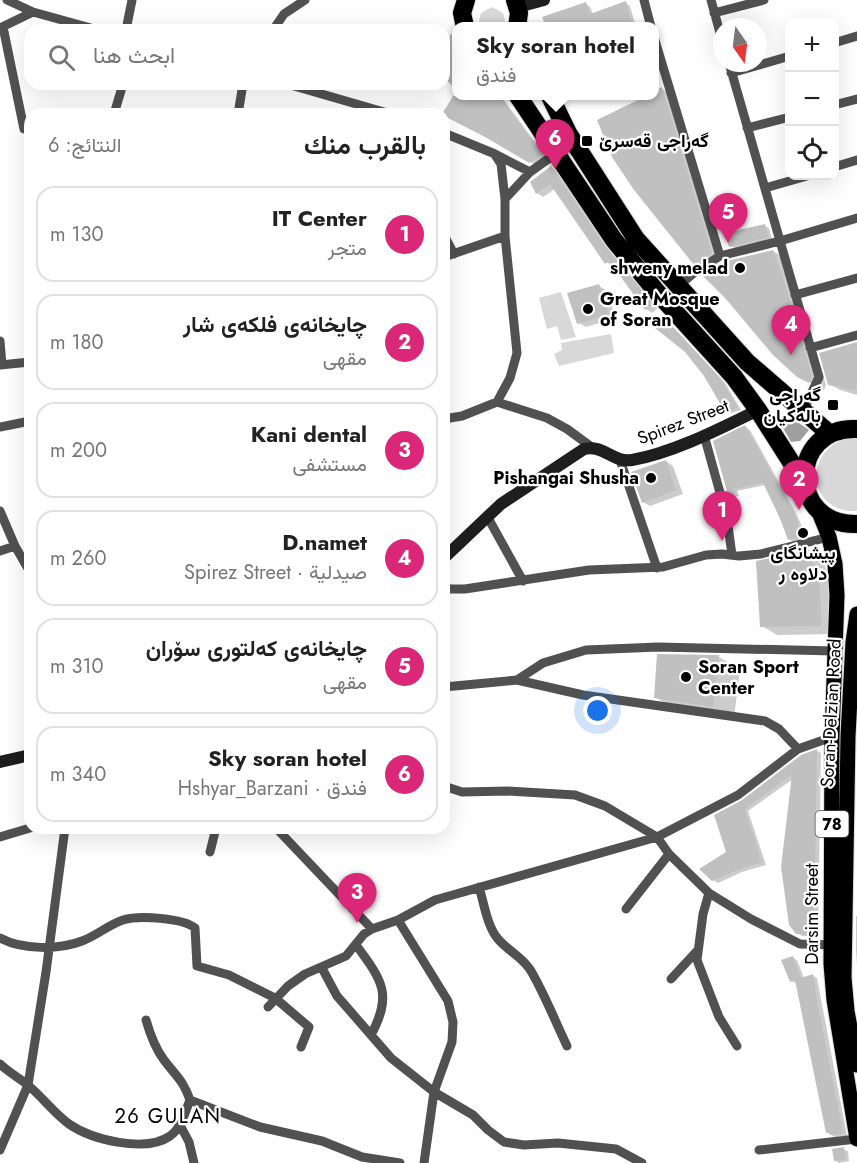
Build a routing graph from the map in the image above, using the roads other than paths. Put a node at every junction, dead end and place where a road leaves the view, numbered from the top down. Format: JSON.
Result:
{"nodes":[{"id":1,"x":9,"y":0,"type":"edge"},
{"id":2,"x":132,"y":0,"type":"edge"},
{"id":3,"x":305,"y":0,"type":"edge"},
{"id":4,"x":544,"y":0,"type":"edge"},
{"id":5,"x":644,"y":0,"type":"edge"},
{"id":6,"x":711,"y":0,"type":"edge"},
{"id":7,"x":764,"y":0,"type":"edge"},
{"id":8,"x":517,"y":3,"type":"edge"},
{"id":9,"x":33,"y":12,"type":"junction"},
{"id":10,"x":714,"y":14,"type":"junction"},
{"id":11,"x":715,"y":18,"type":"edge"},
{"id":12,"x":518,"y":22,"type":"edge"},
{"id":13,"x":650,"y":22,"type":"edge"},
{"id":14,"x":76,"y":24,"type":"edge"},
{"id":15,"x":127,"y":24,"type":"edge"},
{"id":16,"x":277,"y":24,"type":"edge"},
{"id":17,"x":1,"y":27,"type":"edge"},
{"id":18,"x":857,"y":36,"type":"edge"},
{"id":19,"x":839,"y":41,"type":"edge"},
{"id":20,"x":659,"y":54,"type":"edge"},
{"id":21,"x":785,"y":57,"type":"edge"},
{"id":22,"x":767,"y":60,"type":"edge"},
{"id":23,"x":731,"y":72,"type":"edge"},
{"id":24,"x":121,"y":90,"type":"edge"},
{"id":25,"x":242,"y":90,"type":"edge"},
{"id":26,"x":308,"y":90,"type":"edge"},
{"id":27,"x":857,"y":99,"type":"edge"},
{"id":28,"x":521,"y":100,"type":"edge"},
{"id":29,"x":552,"y":100,"type":"edge"},
{"id":30,"x":839,"y":104,"type":"edge"},
{"id":31,"x":116,"y":108,"type":"edge"},
{"id":32,"x":239,"y":108,"type":"edge"},
{"id":33,"x":370,"y":108,"type":"edge"},
{"id":34,"x":785,"y":118,"type":"edge"},
{"id":35,"x":747,"y":128,"type":"junction"},
{"id":36,"x":24,"y":129,"type":"dead end"},
{"id":37,"x":450,"y":135,"type":"edge"},
{"id":38,"x":495,"y":154,"type":"junction"},
{"id":39,"x":555,"y":154,"type":"junction"},
{"id":40,"x":857,"y":160,"type":"edge"},
{"id":41,"x":839,"y":165,"type":"edge"},
{"id":42,"x":530,"y":172,"type":"junction"},
{"id":43,"x":793,"y":180,"type":"edge"},
{"id":44,"x":765,"y":188,"type":"junction"},
{"id":45,"x":505,"y":198,"type":"junction"},
{"id":46,"x":857,"y":218,"type":"edge"},
{"id":47,"x":505,"y":236,"type":"junction"},
{"id":48,"x":780,"y":242,"type":"junction"},
{"id":49,"x":450,"y":255,"type":"edge"},
{"id":50,"x":720,"y":256,"type":"junction"},
{"id":51,"x":857,"y":278,"type":"edge"},
{"id":52,"x":677,"y":287,"type":"junction"},
{"id":53,"x":795,"y":295,"type":"junction"},
{"id":54,"x":857,"y":335,"type":"edge"},
{"id":55,"x":0,"y":341,"type":"edge"},
{"id":56,"x":810,"y":348,"type":"junction"},
{"id":57,"x":24,"y":363,"type":"edge"},
{"id":58,"x":1,"y":365,"type":"edge"},
{"id":59,"x":497,"y":402,"type":"junction"},
{"id":60,"x":758,"y":410,"type":"junction"},
{"id":61,"x":803,"y":411,"type":"junction"},
{"id":62,"x":450,"y":418,"type":"edge"},
{"id":63,"x":24,"y":422,"type":"edge"},
{"id":64,"x":0,"y":427,"type":"edge"},
{"id":65,"x":856,"y":429,"type":"edge"},
{"id":66,"x":830,"y":434,"type":"junction"},
{"id":67,"x":704,"y":435,"type":"junction"},
{"id":68,"x":593,"y":448,"type":"junction"},
{"id":69,"x":620,"y":460,"type":"junction"},
{"id":70,"x":804,"y":484,"type":"junction"},
{"id":71,"x":818,"y":510,"type":"junction"},
{"id":72,"x":0,"y":511,"type":"edge"},
{"id":73,"x":487,"y":516,"type":"junction"},
{"id":74,"x":857,"y":524,"type":"edge"},
{"id":75,"x":829,"y":537,"type":"junction"},
{"id":76,"x":15,"y":546,"type":"junction"},
{"id":77,"x":0,"y":551,"type":"edge"},
{"id":78,"x":450,"y":552,"type":"edge"},
{"id":79,"x":732,"y":555,"type":"junction"},
{"id":80,"x":24,"y":562,"type":"edge"},
{"id":81,"x":657,"y":568,"type":"junction"},
{"id":82,"x":523,"y":580,"type":"junction"},
{"id":83,"x":450,"y":589,"type":"edge"},
{"id":84,"x":857,"y":614,"type":"edge"},
{"id":85,"x":855,"y":642,"type":"edge"},
{"id":86,"x":835,"y":651,"type":"junction"},
{"id":87,"x":517,"y":680,"type":"junction"},
{"id":88,"x":450,"y":686,"type":"edge"},
{"id":89,"x":846,"y":736,"type":"edge"},
{"id":90,"x":798,"y":749,"type":"junction"},
{"id":91,"x":24,"y":756,"type":"edge"},
{"id":92,"x":0,"y":762,"type":"edge"},
{"id":93,"x":450,"y":788,"type":"edge"},
{"id":94,"x":24,"y":830,"type":"edge"},
{"id":95,"x":64,"y":834,"type":"edge"},
{"id":96,"x":214,"y":834,"type":"edge"},
{"id":97,"x":282,"y":834,"type":"edge"},
{"id":98,"x":0,"y":837,"type":"edge"},
{"id":99,"x":657,"y":837,"type":"junction"},
{"id":100,"x":210,"y":852,"type":"dead end"},
{"id":101,"x":669,"y":854,"type":"junction"},
{"id":102,"x":478,"y":887,"type":"junction"},
{"id":103,"x":709,"y":893,"type":"junction"},
{"id":104,"x":851,"y":907,"type":"edge"},
{"id":105,"x":627,"y":909,"type":"dead end"},
{"id":106,"x":398,"y":920,"type":"junction"},
{"id":107,"x":372,"y":928,"type":"junction"},
{"id":108,"x":0,"y":938,"type":"edge"},
{"id":109,"x":356,"y":945,"type":"junction"},
{"id":110,"x":838,"y":945,"type":"junction"},
{"id":111,"x":48,"y":946,"type":"junction"},
{"id":112,"x":697,"y":951,"type":"junction"},
{"id":113,"x":321,"y":968,"type":"junction"},
{"id":114,"x":671,"y":979,"type":"dead end"},
{"id":115,"x":274,"y":998,"type":"junction"},
{"id":116,"x":268,"y":1007,"type":"dead end"},
{"id":117,"x":146,"y":1020,"type":"dead end"},
{"id":118,"x":371,"y":1035,"type":"junction"},
{"id":119,"x":567,"y":1046,"type":"dead end"},
{"id":120,"x":737,"y":1046,"type":"dead end"},
{"id":121,"x":301,"y":1047,"type":"dead end"},
{"id":122,"x":0,"y":1064,"type":"edge"},
{"id":123,"x":857,"y":1065,"type":"edge"},
{"id":124,"x":28,"y":1085,"type":"junction"},
{"id":125,"x":434,"y":1092,"type":"junction"},
{"id":126,"x":190,"y":1101,"type":"junction"},
{"id":127,"x":180,"y":1125,"type":"junction"},
{"id":128,"x":857,"y":1139,"type":"edge"},
{"id":129,"x":0,"y":1150,"type":"edge"},
{"id":130,"x":759,"y":1150,"type":"dead end"},
{"id":131,"x":194,"y":1163,"type":"edge"},
{"id":132,"x":400,"y":1163,"type":"edge"},
{"id":133,"x":424,"y":1163,"type":"edge"},
{"id":134,"x":642,"y":1163,"type":"edge"}],
"edges":[{"from":1,"to":9,"type":"street"},
{"from":2,"to":15,"type":"street"},
{"from":3,"to":16,"type":"street"},
{"from":4,"to":8,"type":"main road"},
{"from":5,"to":13,"type":"street"},
{"from":6,"to":10,"type":"street"},
{"from":7,"to":10,"type":"street"},
{"from":8,"to":12,"type":"highway"},
{"from":9,"to":14,"type":"street"},
{"from":9,"to":17,"type":"street"},
{"from":10,"to":11,"type":"street"},
{"from":17,"to":36,"type":"street"},
{"from":18,"to":19,"type":"street"},
{"from":20,"to":50,"type":"street"},
{"from":21,"to":22,"type":"street"},
{"from":23,"to":35,"type":"street"},
{"from":24,"to":31,"type":"street"},
{"from":25,"to":32,"type":"street"},
{"from":26,"to":33,"type":"street"},
{"from":27,"to":30,"type":"street"},
{"from":28,"to":39,"type":"highway"},
{"from":29,"to":52,"type":"highway"},
{"from":34,"to":35,"type":"street"},
{"from":35,"to":44,"type":"street"},
{"from":37,"to":38,"type":"street"},
{"from":38,"to":42,"type":"street"},
{"from":38,"to":45,"type":"street"},
{"from":39,"to":42,"type":"street"},
{"from":39,"to":60,"type":"highway"},
{"from":40,"to":41,"type":"street"},
{"from":42,"to":45,"type":"street"},
{"from":43,"to":44,"type":"street"},
{"from":44,"to":48,"type":"street"},
{"from":45,"to":47,"type":"street"},
{"from":46,"to":48,"type":"street"},
{"from":47,"to":49,"type":"street"},
{"from":47,"to":59,"type":"street"},
{"from":48,"to":50,"type":"street"},
{"from":48,"to":53,"type":"street"},
{"from":50,"to":52,"type":"street"},
{"from":51,"to":53,"type":"street"},
{"from":52,"to":61,"type":"highway"},
{"from":53,"to":56,"type":"street"},
{"from":54,"to":56,"type":"street"},
{"from":55,"to":58,"type":"street"},
{"from":56,"to":61,"type":"street"},
{"from":57,"to":58,"type":"street"},
{"from":59,"to":62,"type":"street"},
{"from":59,"to":68,"type":"street"},
{"from":60,"to":67,"type":"main road","name":"Spirez Street"},
{"from":60,"to":70,"type":"highway"},
{"from":61,"to":66,"type":"highway"},
{"from":63,"to":64,"type":"street"},
{"from":65,"to":66,"type":"highway"},
{"from":66,"to":70,"type":"highway"},
{"from":67,"to":69,"type":"main road","name":"Spirez Street"},
{"from":67,"to":79,"type":"street"},
{"from":68,"to":69,"type":"main road","name":"Spirez Street"},
{"from":68,"to":73,"type":"main road"},
{"from":69,"to":81,"type":"street"},
{"from":70,"to":71,"type":"highway"},
{"from":71,"to":74,"type":"highway"},
{"from":71,"to":75,"type":"main road","name":"Darsim Street","number":"78"},
{"from":72,"to":76,"type":"street"},
{"from":73,"to":78,"type":"main road"},
{"from":73,"to":82,"type":"street"},
{"from":75,"to":79,"type":"street"},
{"from":75,"to":86,"type":"main road","name":"Darsim Street","number":"78"},
{"from":76,"to":77,"type":"street"},
{"from":76,"to":80,"type":"street"},
{"from":79,"to":81,"type":"street"},
{"from":81,"to":82,"type":"street"},
{"from":82,"to":83,"type":"street"},
{"from":84,"to":85,"type":"main road","name":"Soran-Delzian Road","number":"78"},
{"from":85,"to":89,"type":"main road","name":"Soran-Delzian Road","number":"78"},
{"from":86,"to":87,"type":"street"},
{"from":86,"to":89,"type":"main road","name":"Darsim Street","number":"78"},
{"from":87,"to":88,"type":"street"},
{"from":87,"to":90,"type":"street"},
{"from":89,"to":90,"type":"street"},
{"from":89,"to":104,"type":"main road","name":"Soran-Delzian Road","number":"78"},
{"from":89,"to":110,"type":"main road","name":"Darsim Street","number":"78"},
{"from":90,"to":99,"type":"street"},
{"from":91,"to":92,"type":"main road"},
{"from":93,"to":99,"type":"street"},
{"from":94,"to":98,"type":"street"},
{"from":95,"to":111,"type":"street"},
{"from":96,"to":100,"type":"street"},
{"from":97,"to":107,"type":"street"},
{"from":99,"to":101,"type":"street"},
{"from":99,"to":102,"type":"street"},
{"from":101,"to":103,"type":"street"},
{"from":101,"to":105,"type":"street"},
{"from":102,"to":106,"type":"street"},
{"from":102,"to":119,"type":"street"},
{"from":103,"to":110,"type":"street"},
{"from":103,"to":112,"type":"street"},
{"from":104,"to":110,"type":"main road","name":"Soran-Delzian Road","number":"78"},
{"from":106,"to":107,"type":"street"},
{"from":106,"to":125,"type":"street"},
{"from":107,"to":109,"type":"street"},
{"from":108,"to":111,"type":"street"},
{"from":109,"to":113,"type":"street"},
{"from":109,"to":118,"type":"street"},
{"from":110,"to":123,"type":"main road","name":"Soran-Delzian Road","number":"78"},
{"from":110,"to":128,"type":"main road","name":"Darsim Street","number":"78"},
{"from":111,"to":115,"type":"street"},
{"from":111,"to":124,"type":"street"},
{"from":112,"to":114,"type":"street"},
{"from":112,"to":120,"type":"street"},
{"from":113,"to":115,"type":"street"},
{"from":113,"to":118,"type":"street"},
{"from":115,"to":116,"type":"street"},
{"from":115,"to":121,"type":"street"},
{"from":117,"to":126,"type":"street"},
{"from":118,"to":125,"type":"street"},
{"from":122,"to":124,"type":"street"},
{"from":124,"to":127,"type":"street"},
{"from":124,"to":129,"type":"street"},
{"from":125,"to":133,"type":"street"},
{"from":125,"to":134,"type":"street"},
{"from":126,"to":127,"type":"street"},
{"from":126,"to":132,"type":"street"},
{"from":127,"to":131,"type":"street"},
{"from":128,"to":130,"type":"street"}]}
